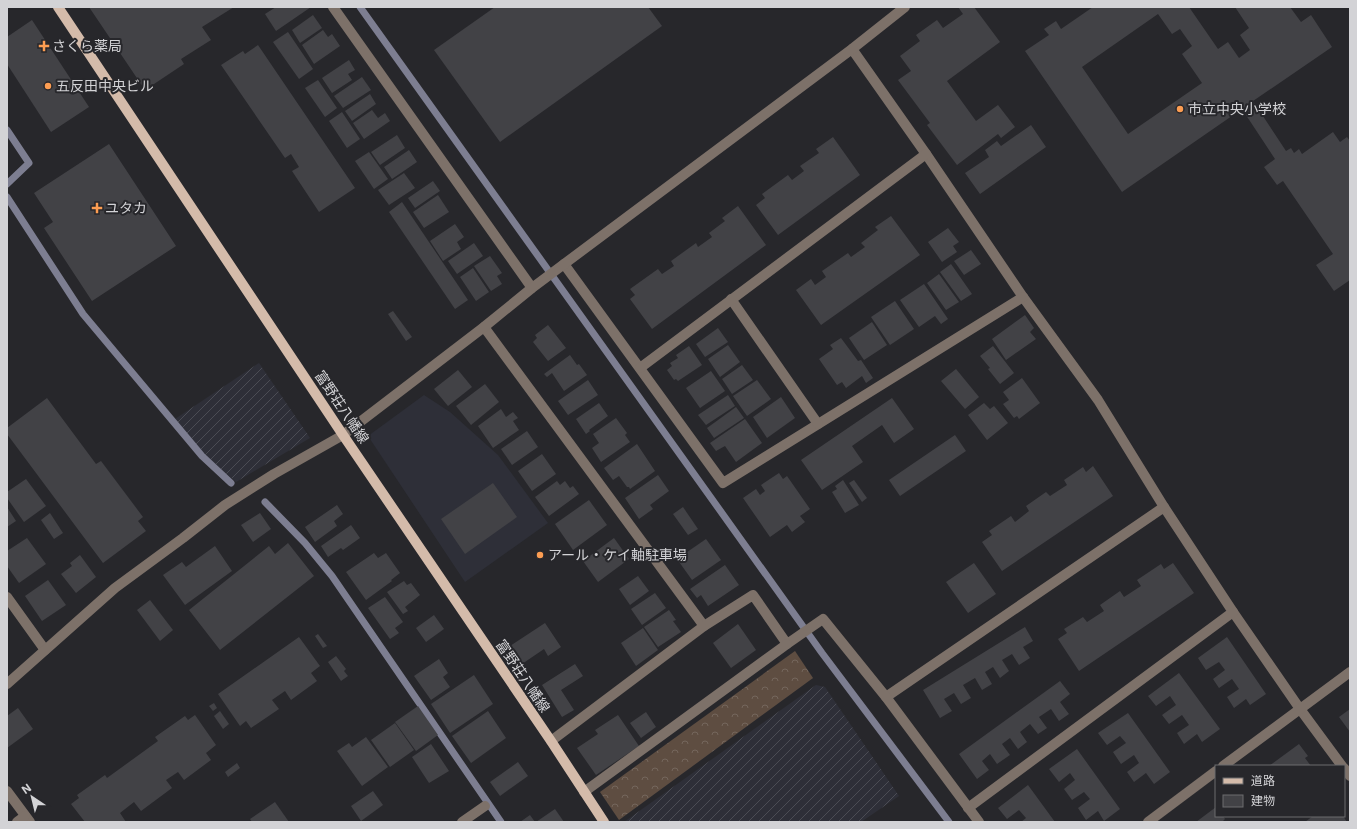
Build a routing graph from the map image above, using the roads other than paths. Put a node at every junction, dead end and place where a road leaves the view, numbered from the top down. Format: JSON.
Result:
{"nodes":[{"id":1,"x":58,"y":7,"type":"edge"},
{"id":2,"x":333,"y":7,"type":"edge"},
{"id":3,"x":905,"y":7,"type":"edge"},
{"id":4,"x":852,"y":49,"type":"junction"},
{"id":5,"x":926,"y":154,"type":"junction"},
{"id":6,"x":564,"y":264,"type":"junction"},
{"id":7,"x":534,"y":286,"type":"junction"},
{"id":8,"x":1023,"y":297,"type":"junction"},
{"id":9,"x":731,"y":299,"type":"junction"},
{"id":10,"x":484,"y":327,"type":"junction"},
{"id":11,"x":640,"y":368,"type":"junction"},
{"id":12,"x":818,"y":424,"type":"junction"},
{"id":13,"x":343,"y":435,"type":"junction"},
{"id":14,"x":1164,"y":507,"type":"junction"},
{"id":15,"x":7,"y":597,"type":"edge"},
{"id":16,"x":1233,"y":612,"type":"junction"},
{"id":17,"x":704,"y":626,"type":"junction"},
{"id":18,"x":788,"y":644,"type":"junction"},
{"id":19,"x":45,"y":650,"type":"junction"},
{"id":20,"x":1350,"y":672,"type":"edge"},
{"id":21,"x":7,"y":684,"type":"edge"},
{"id":22,"x":886,"y":697,"type":"junction"},
{"id":23,"x":1300,"y":709,"type":"junction"},
{"id":24,"x":551,"y":742,"type":"junction"},
{"id":25,"x":1224,"y":765,"type":"edge"},
{"id":26,"x":1342,"y":765,"type":"edge"},
{"id":27,"x":1215,"y":772,"type":"edge"},
{"id":28,"x":7,"y":791,"type":"edge"},
{"id":29,"x":584,"y":792,"type":"junction"},
{"id":30,"x":485,"y":806,"type":"dead end"},
{"id":31,"x":968,"y":808,"type":"junction"},
{"id":32,"x":27,"y":819,"type":"edge"},
{"id":33,"x":17,"y":822,"type":"edge"},
{"id":34,"x":462,"y":822,"type":"edge"},
{"id":35,"x":604,"y":822,"type":"edge"},
{"id":36,"x":979,"y":822,"type":"edge"},
{"id":37,"x":1148,"y":822,"type":"edge"}],
"edges":[{"from":1,"to":13,"type":"main road","name":"富野荘八幡線"},
{"from":2,"to":7,"type":"street"},
{"from":3,"to":4,"type":"street"},
{"from":4,"to":5,"type":"street"},
{"from":4,"to":6,"type":"street"},
{"from":5,"to":8,"type":"street"},
{"from":5,"to":9,"type":"street"},
{"from":6,"to":7,"type":"street"},
{"from":6,"to":11,"type":"street"},
{"from":7,"to":10,"type":"street"},
{"from":8,"to":12,"type":"street"},
{"from":8,"to":14,"type":"street"},
{"from":9,"to":11,"type":"street"},
{"from":9,"to":12,"type":"street"},
{"from":10,"to":13,"type":"street"},
{"from":10,"to":17,"type":"street"},
{"from":11,"to":12,"type":"street"},
{"from":13,"to":19,"type":"street"},
{"from":13,"to":24,"type":"main road","name":"富野荘八幡線"},
{"from":14,"to":16,"type":"street"},
{"from":14,"to":22,"type":"street"},
{"from":15,"to":19,"type":"street"},
{"from":16,"to":23,"type":"street"},
{"from":16,"to":31,"type":"street"},
{"from":17,"to":18,"type":"street"},
{"from":17,"to":24,"type":"street"},
{"from":18,"to":22,"type":"street"},
{"from":18,"to":29,"type":"street"},
{"from":19,"to":21,"type":"street"},
{"from":20,"to":23,"type":"street"},
{"from":22,"to":31,"type":"street"},
{"from":23,"to":25,"type":"street"},
{"from":23,"to":26,"type":"street"},
{"from":24,"to":29,"type":"main road","name":"富野荘八幡線"},
{"from":27,"to":37,"type":"street"},
{"from":28,"to":32,"type":"street"},
{"from":29,"to":35,"type":"main road","name":"富野荘八幡線"},
{"from":30,"to":34,"type":"street"},
{"from":31,"to":36,"type":"street"},
{"from":32,"to":33,"type":"street"}]}
